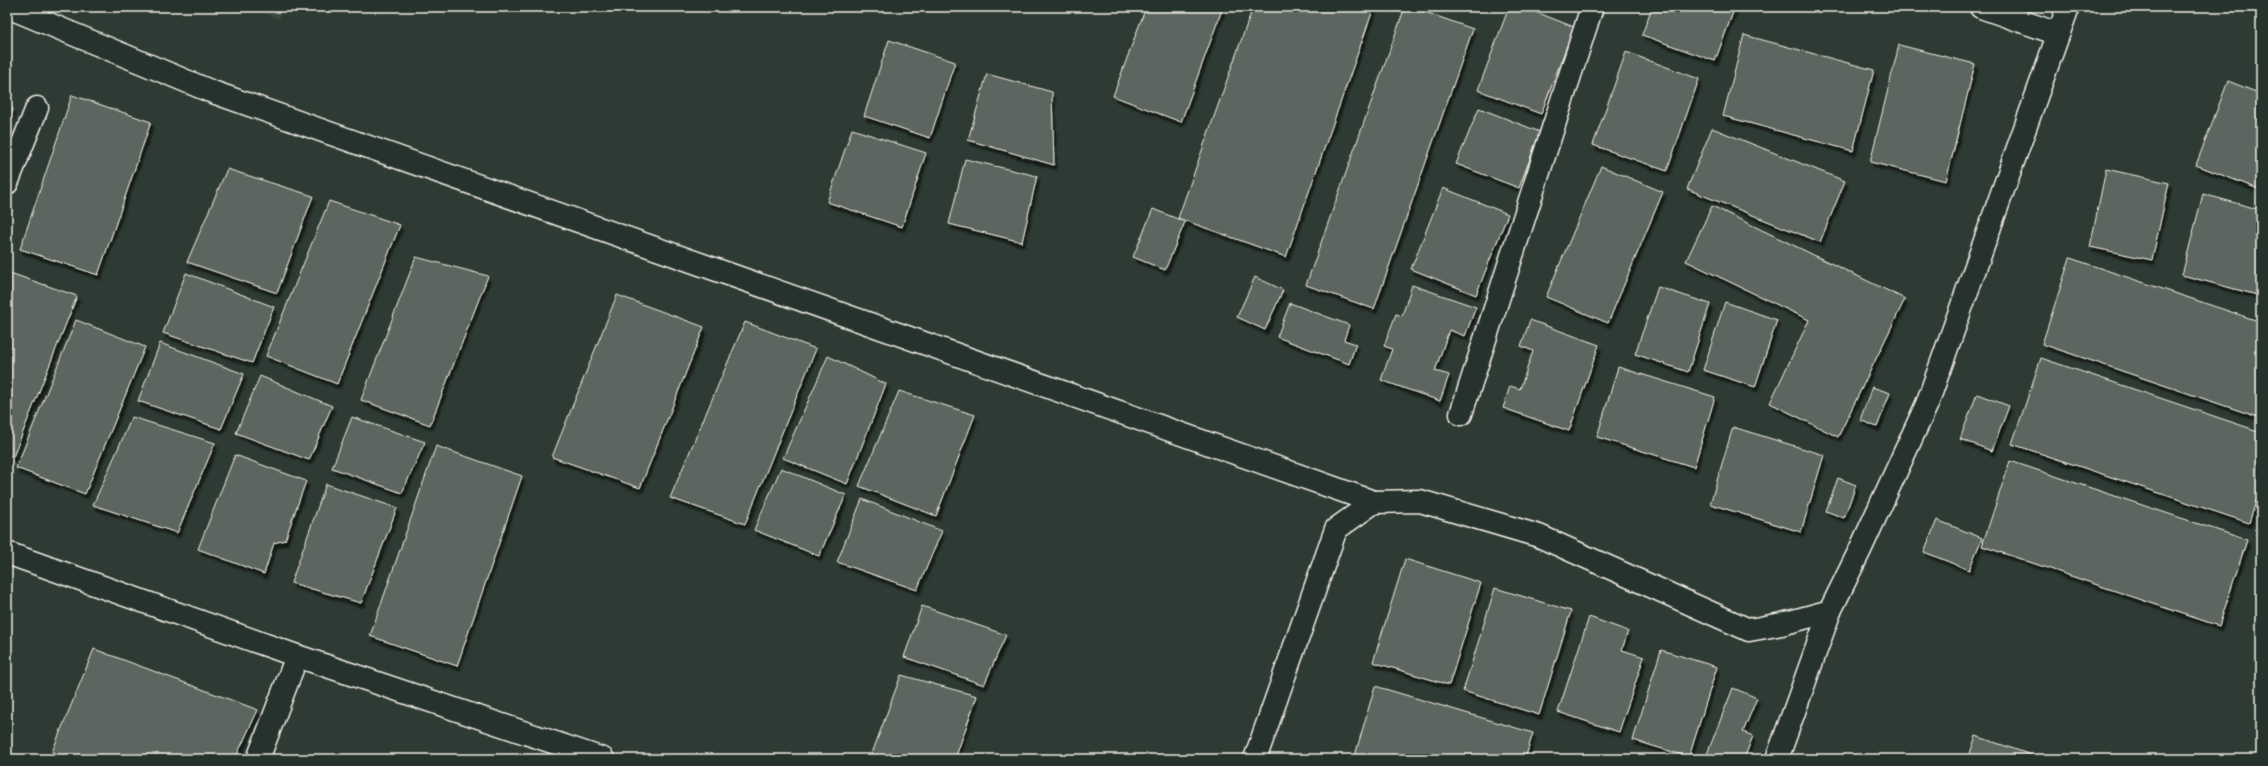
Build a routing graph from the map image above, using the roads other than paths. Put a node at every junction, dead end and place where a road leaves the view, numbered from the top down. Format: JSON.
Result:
{"nodes":[{"id":1,"x":8,"y":7,"type":"edge"},
{"id":2,"x":1592,"y":7,"type":"edge"},
{"id":3,"x":1981,"y":7,"type":"edge"},
{"id":4,"x":2068,"y":7,"type":"edge"},
{"id":5,"x":2058,"y":34,"type":"junction"},
{"id":6,"x":37,"y":108,"type":"dead end"},
{"id":7,"x":7,"y":183,"type":"edge"},
{"id":8,"x":1461,"y":414,"type":"dead end"},
{"id":9,"x":1374,"y":502,"type":"junction"},
{"id":10,"x":7,"y":554,"type":"edge"},
{"id":11,"x":1830,"y":611,"type":"junction"},
{"id":12,"x":297,"y":656,"type":"junction"},
{"id":13,"x":258,"y":759,"type":"edge"},
{"id":14,"x":603,"y":759,"type":"edge"},
{"id":15,"x":1255,"y":759,"type":"edge"},
{"id":16,"x":1777,"y":759,"type":"edge"}],
"edges":[{"from":1,"to":9,"type":"street"},
{"from":2,"to":8,"type":"street"},
{"from":3,"to":5,"type":"street"},
{"from":4,"to":5,"type":"street"},
{"from":5,"to":11,"type":"street"},
{"from":6,"to":7,"type":"street"},
{"from":9,"to":11,"type":"street"},
{"from":9,"to":15,"type":"street"},
{"from":10,"to":12,"type":"street"},
{"from":11,"to":16,"type":"street"},
{"from":12,"to":13,"type":"street"},
{"from":12,"to":14,"type":"street"}]}
